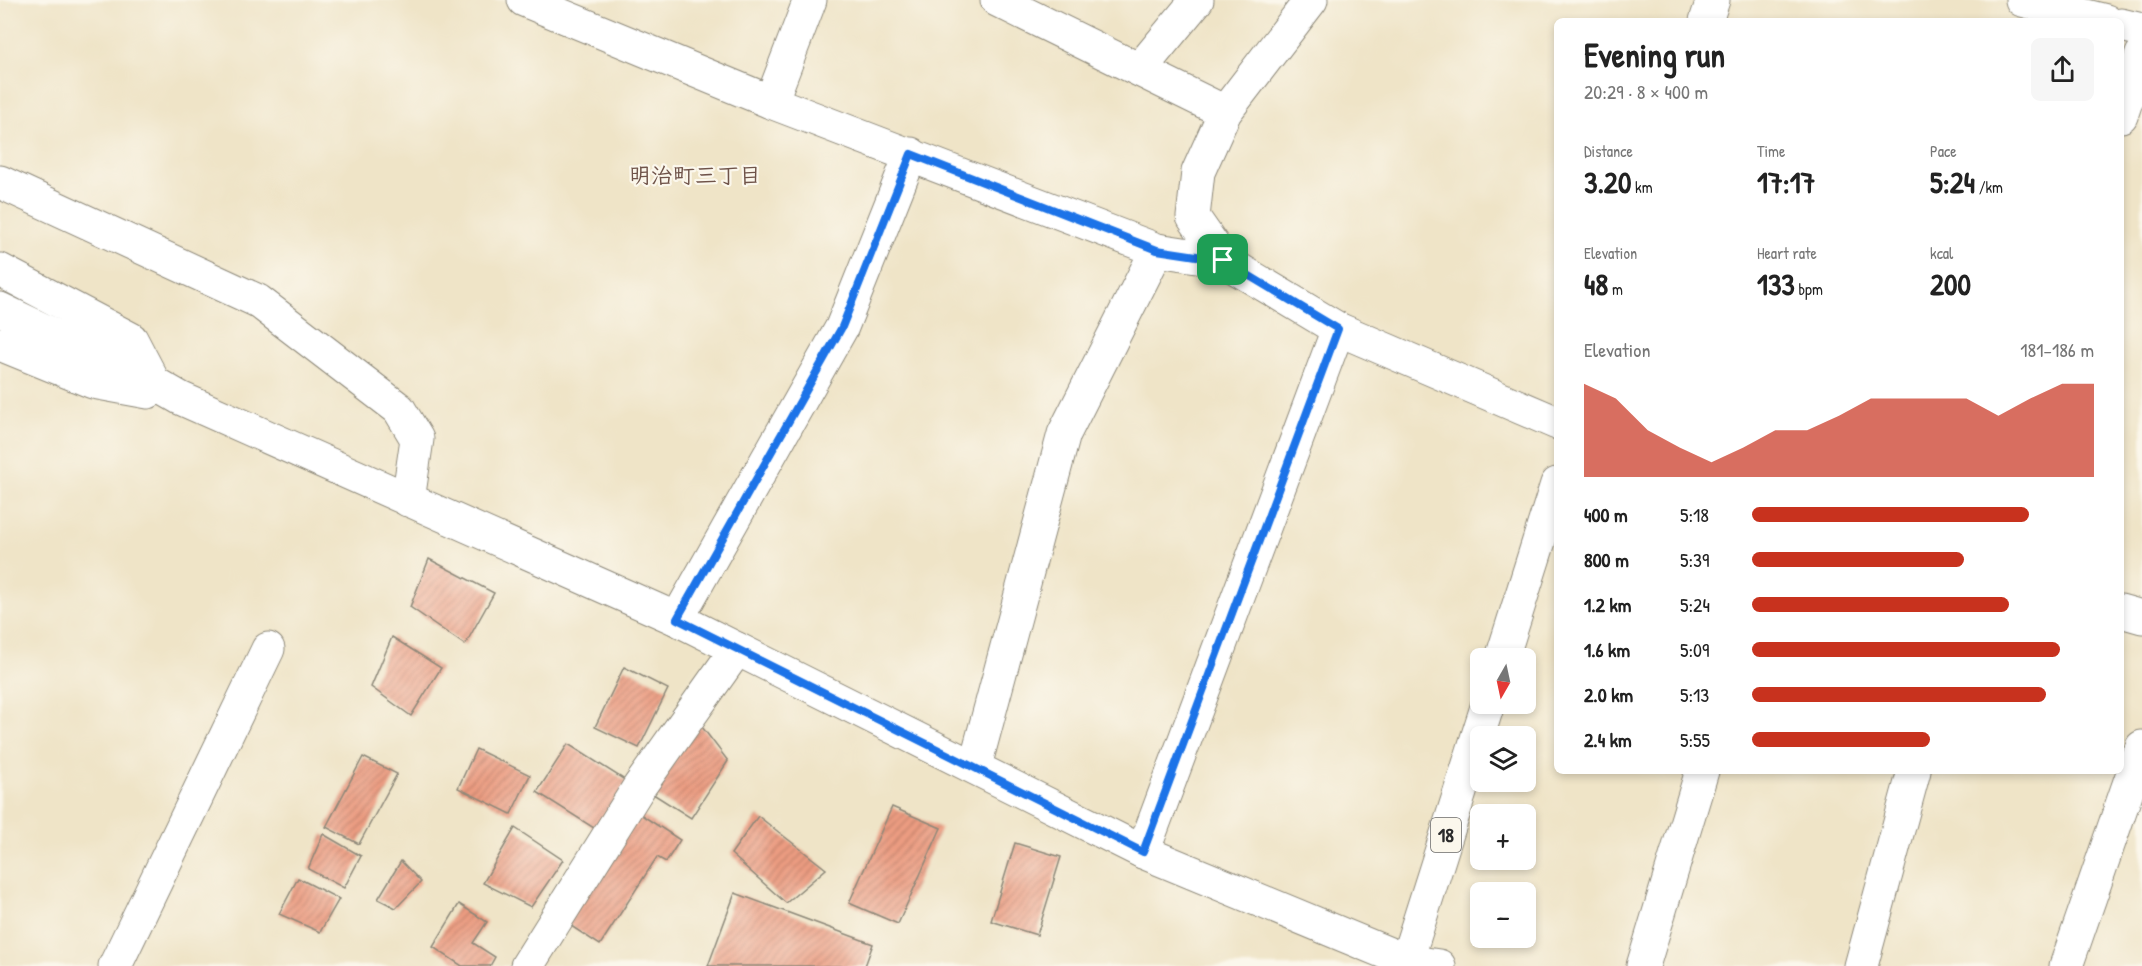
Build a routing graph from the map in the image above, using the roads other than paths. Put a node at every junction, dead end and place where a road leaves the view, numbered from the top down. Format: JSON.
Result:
{"nodes":[{"id":1,"x":524,"y":0,"type":"edge"},
{"id":2,"x":810,"y":0,"type":"edge"},
{"id":3,"x":997,"y":0,"type":"edge"},
{"id":4,"x":1197,"y":0,"type":"edge"},
{"id":5,"x":1311,"y":0,"type":"edge"},
{"id":6,"x":1713,"y":0,"type":"edge"},
{"id":7,"x":2022,"y":0,"type":"edge"},
{"id":8,"x":1707,"y":18,"type":"edge"},
{"id":9,"x":2094,"y":18,"type":"edge"},
{"id":10,"x":2124,"y":26,"type":"edge"},
{"id":11,"x":2142,"y":30,"type":"edge"},
{"id":12,"x":2142,"y":54,"type":"edge"},
{"id":13,"x":1140,"y":69,"type":"junction"},
{"id":14,"x":771,"y":102,"type":"junction"},
{"id":15,"x":2124,"y":107,"type":"edge"},
{"id":16,"x":1225,"y":112,"type":"junction"},
{"id":17,"x":911,"y":154,"type":"junction"},
{"id":18,"x":0,"y":182,"type":"edge"},
{"id":19,"x":1157,"y":250,"type":"junction"},
{"id":20,"x":1223,"y":260,"type":"junction"},
{"id":21,"x":0,"y":270,"type":"edge"},
{"id":22,"x":0,"y":309,"type":"edge"},
{"id":23,"x":1338,"y":329,"type":"junction"},
{"id":24,"x":0,"y":344,"type":"edge"},
{"id":25,"x":167,"y":390,"type":"junction"},
{"id":26,"x":1554,"y":422,"type":"edge"},
{"id":27,"x":1554,"y":493,"type":"edge"},
{"id":28,"x":408,"y":500,"type":"junction"},
{"id":29,"x":2124,"y":611,"type":"edge"},
{"id":30,"x":2142,"y":617,"type":"edge"},
{"id":31,"x":677,"y":619,"type":"junction"},
{"id":32,"x":1505,"y":648,"type":"edge"},
{"id":33,"x":268,"y":649,"type":"dead end"},
{"id":34,"x":737,"y":649,"type":"junction"},
{"id":35,"x":1485,"y":714,"type":"edge"},
{"id":36,"x":2142,"y":747,"type":"edge"},
{"id":37,"x":975,"y":766,"type":"junction"},
{"id":38,"x":1701,"y":774,"type":"edge"},
{"id":39,"x":1913,"y":774,"type":"edge"},
{"id":40,"x":1143,"y":852,"type":"junction"},
{"id":41,"x":1405,"y":963,"type":"edge"},
{"id":42,"x":115,"y":966,"type":"edge"},
{"id":43,"x":526,"y":966,"type":"edge"},
{"id":44,"x":1439,"y":966,"type":"edge"},
{"id":45,"x":1643,"y":966,"type":"edge"},
{"id":46,"x":1861,"y":966,"type":"edge"},
{"id":47,"x":2066,"y":966,"type":"edge"}],
"edges":[{"from":1,"to":14,"type":"street"},
{"from":2,"to":14,"type":"street"},
{"from":3,"to":13,"type":"street"},
{"from":4,"to":13,"type":"street"},
{"from":5,"to":16,"type":"street"},
{"from":6,"to":8,"type":"street"},
{"from":7,"to":9,"type":"street"},
{"from":10,"to":11,"type":"street"},
{"from":12,"to":15,"type":"street"},
{"from":13,"to":16,"type":"street"},
{"from":14,"to":17,"type":"street"},
{"from":16,"to":20,"type":"street"},
{"from":17,"to":19,"type":"street"},
{"from":17,"to":31,"type":"street"},
{"from":18,"to":28,"type":"street"},
{"from":19,"to":20,"type":"street"},
{"from":19,"to":37,"type":"street"},
{"from":20,"to":23,"type":"street"},
{"from":21,"to":25,"type":"street"},
{"from":22,"to":25,"type":"street"},
{"from":23,"to":26,"type":"street"},
{"from":23,"to":40,"type":"street"},
{"from":24,"to":25,"type":"street"},
{"from":25,"to":28,"type":"street"},
{"from":27,"to":32,"type":"street"},
{"from":28,"to":31,"type":"street"},
{"from":29,"to":30,"type":"street"},
{"from":31,"to":34,"type":"street"},
{"from":33,"to":42,"type":"street"},
{"from":34,"to":37,"type":"street"},
{"from":34,"to":43,"type":"street"},
{"from":35,"to":41,"type":"street","number":"18"},
{"from":36,"to":47,"type":"street"},
{"from":37,"to":40,"type":"street"},
{"from":38,"to":45,"type":"street"},
{"from":39,"to":46,"type":"street"},
{"from":40,"to":41,"type":"street"},
{"from":41,"to":44,"type":"street"}]}
